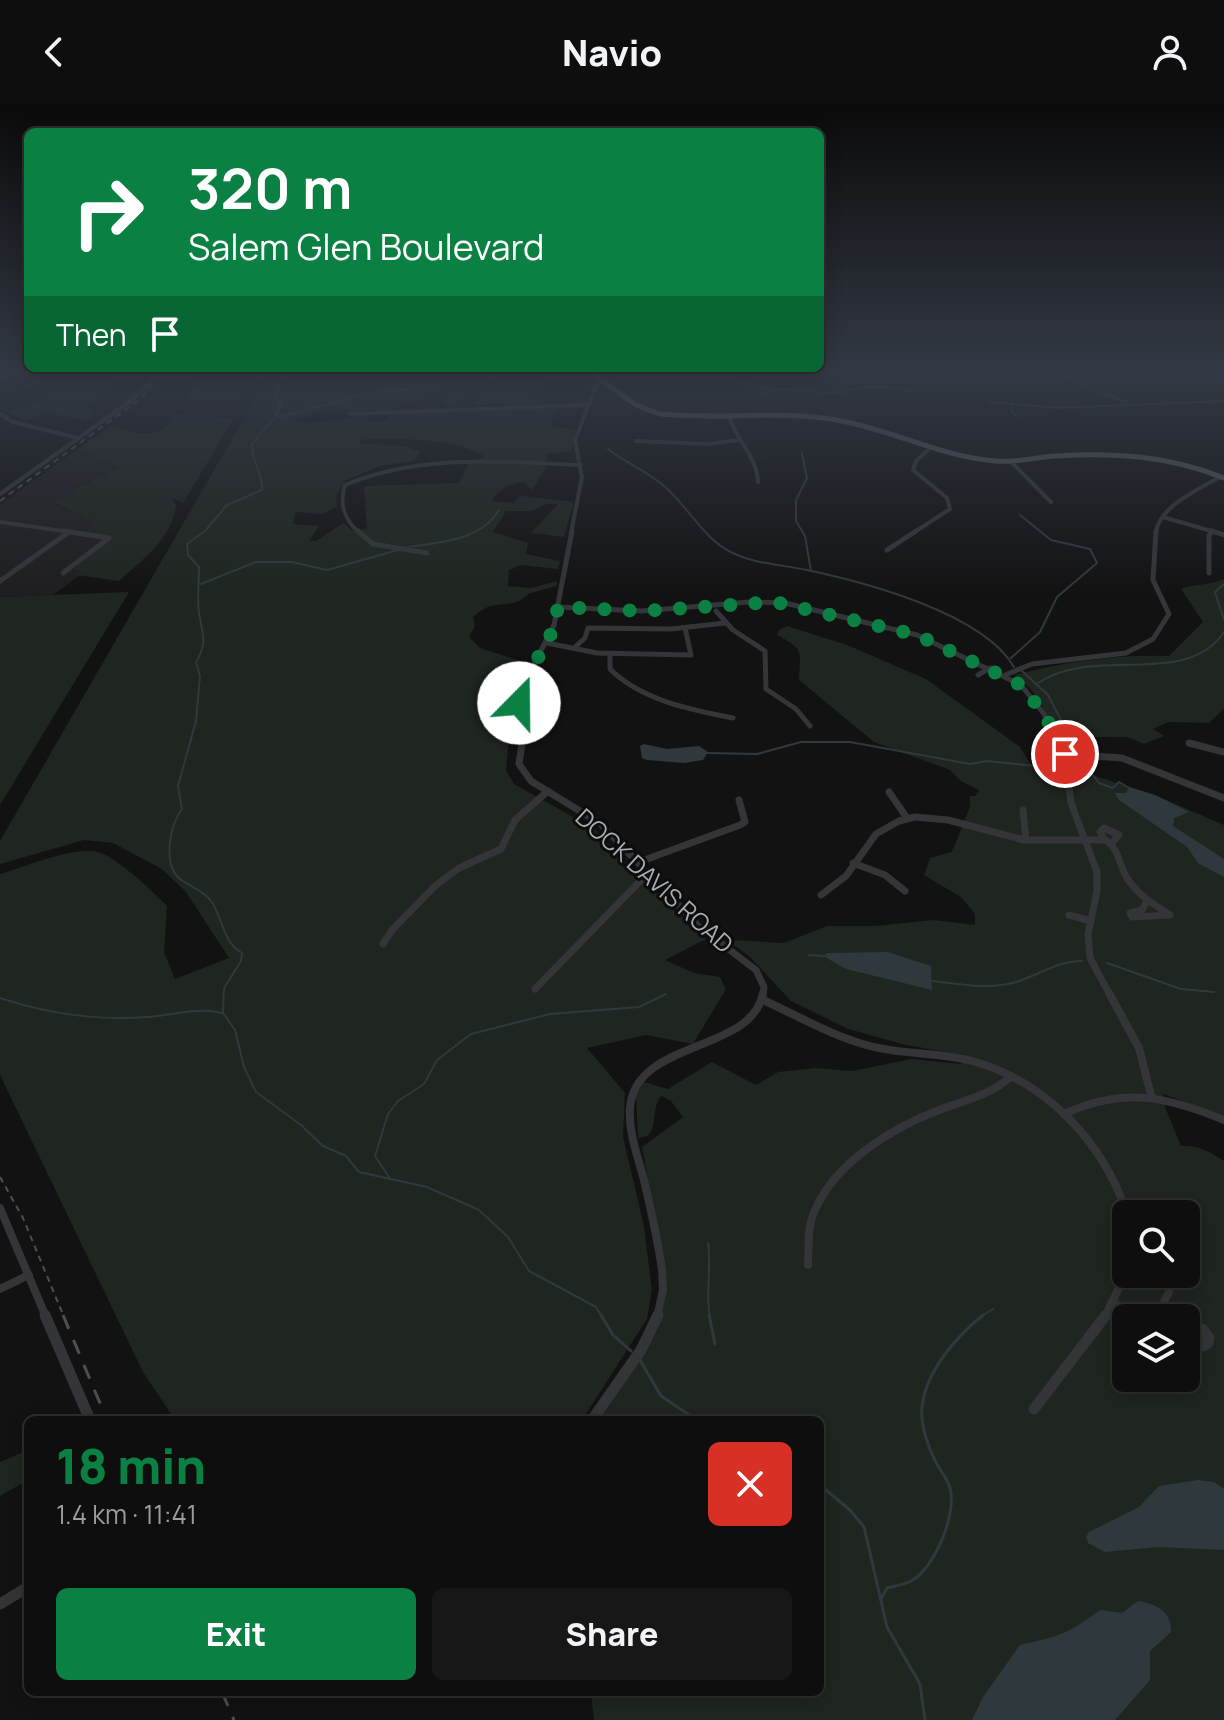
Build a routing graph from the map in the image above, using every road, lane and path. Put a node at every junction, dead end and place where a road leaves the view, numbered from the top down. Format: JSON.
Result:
{"nodes":[{"id":1,"x":69,"y":444,"type":"edge"},
{"id":2,"x":575,"y":444,"type":"edge"},
{"id":3,"x":742,"y":444,"type":"edge"},
{"id":4,"x":915,"y":444,"type":"edge"},
{"id":5,"x":929,"y":449,"type":"junction"},
{"id":6,"x":1010,"y":461,"type":"junction"},
{"id":7,"x":581,"y":465,"type":"junction"},
{"id":8,"x":1223,"y":478,"type":"edge"},
{"id":9,"x":758,"y":482,"type":"dead end"},
{"id":10,"x":0,"y":494,"type":"edge"},
{"id":11,"x":1051,"y":502,"type":"dead end"},
{"id":12,"x":1163,"y":517,"type":"junction"},
{"id":13,"x":0,"y":522,"type":"edge"},
{"id":14,"x":1212,"y":531,"type":"junction"},
{"id":15,"x":69,"y":532,"type":"junction"},
{"id":16,"x":1224,"y":535,"type":"edge"},
{"id":17,"x":887,"y":550,"type":"dead end"},
{"id":18,"x":427,"y":553,"type":"dead end"},
{"id":19,"x":63,"y":573,"type":"dead end"},
{"id":20,"x":1209,"y":573,"type":"dead end"},
{"id":21,"x":1,"y":579,"type":"edge"},
{"id":22,"x":558,"y":607,"type":"junction"},
{"id":23,"x":716,"y":611,"type":"dead end"},
{"id":24,"x":725,"y":623,"type":"junction"},
{"id":25,"x":685,"y":628,"type":"junction"},
{"id":26,"x":923,"y":637,"type":"junction"},
{"id":27,"x":547,"y":643,"type":"junction"},
{"id":28,"x":915,"y":644,"type":"dead end"},
{"id":29,"x":575,"y":647,"type":"junction"},
{"id":30,"x":610,"y":654,"type":"junction"},
{"id":31,"x":990,"y":668,"type":"junction"},
{"id":32,"x":978,"y":675,"type":"dead end"},
{"id":33,"x":1005,"y":675,"type":"junction"},
{"id":34,"x":733,"y":718,"type":"dead end"},
{"id":35,"x":810,"y":726,"type":"dead end"},
{"id":36,"x":1189,"y":743,"type":"dead end"},
{"id":37,"x":1224,"y":752,"type":"edge"},
{"id":38,"x":1065,"y":754,"type":"junction"},
{"id":39,"x":548,"y":791,"type":"junction"},
{"id":40,"x":889,"y":792,"type":"dead end"},
{"id":41,"x":1224,"y":798,"type":"edge"},
{"id":42,"x":739,"y":800,"type":"dead end"},
{"id":43,"x":1023,"y":810,"type":"dead end"},
{"id":44,"x":907,"y":818,"type":"junction"},
{"id":45,"x":1026,"y":840,"type":"junction"},
{"id":46,"x":1087,"y":841,"type":"junction"},
{"id":47,"x":639,"y":862,"type":"junction"},
{"id":48,"x":853,"y":863,"type":"junction"},
{"id":49,"x":648,"y":873,"type":"junction"},
{"id":50,"x":905,"y":891,"type":"dead end"},
{"id":51,"x":821,"y":895,"type":"dead end"},
{"id":52,"x":1147,"y":901,"type":"junction"},
{"id":53,"x":1069,"y":915,"type":"dead end"},
{"id":54,"x":1091,"y":921,"type":"junction"},
{"id":55,"x":383,"y":944,"type":"dead end"},
{"id":56,"x":535,"y":989,"type":"dead end"},
{"id":57,"x":763,"y":1000,"type":"junction"},
{"id":58,"x":1011,"y":1076,"type":"junction"},
{"id":59,"x":1151,"y":1095,"type":"junction"},
{"id":60,"x":1064,"y":1114,"type":"junction"},
{"id":61,"x":1224,"y":1120,"type":"edge"},
{"id":62,"x":1122,"y":1200,"type":"edge"},
{"id":63,"x":0,"y":1208,"type":"edge"},
{"id":64,"x":808,"y":1265,"type":"dead end"},
{"id":65,"x":29,"y":1275,"type":"junction"},
{"id":66,"x":1118,"y":1288,"type":"edge"},
{"id":67,"x":0,"y":1289,"type":"edge"},
{"id":68,"x":1111,"y":1303,"type":"junction"},
{"id":69,"x":1114,"y":1304,"type":"edge"},
{"id":70,"x":1034,"y":1409,"type":"dead end"},
{"id":71,"x":88,"y":1416,"type":"edge"},
{"id":72,"x":595,"y":1416,"type":"edge"},
{"id":73,"x":24,"y":1589,"type":"edge"},
{"id":74,"x":0,"y":1604,"type":"edge"}],
"edges":[{"from":1,"to":10,"type":"street"},
{"from":2,"to":7,"type":"street","name":"DOCK DAVIS ROAD"},
{"from":3,"to":9,"type":"street"},
{"from":4,"to":5,"type":"main road"},
{"from":5,"to":6,"type":"main road"},
{"from":5,"to":17,"type":"street"},
{"from":6,"to":8,"type":"main road"},
{"from":6,"to":11,"type":"street"},
{"from":7,"to":18,"type":"street"},
{"from":7,"to":22,"type":"street","name":"DOCK DAVIS ROAD"},
{"from":8,"to":12,"type":"street"},
{"from":12,"to":14,"type":"street"},
{"from":12,"to":33,"type":"street"},
{"from":13,"to":15,"type":"street"},
{"from":14,"to":16,"type":"street"},
{"from":14,"to":20,"type":"street"},
{"from":15,"to":19,"type":"street"},
{"from":15,"to":21,"type":"street"},
{"from":22,"to":26,"type":"street"},
{"from":22,"to":27,"type":"street","name":"DOCK DAVIS ROAD"},
{"from":23,"to":24,"type":"street"},
{"from":24,"to":25,"type":"street"},
{"from":24,"to":35,"type":"street"},
{"from":25,"to":29,"type":"street"},
{"from":25,"to":30,"type":"street"},
{"from":26,"to":28,"type":"street"},
{"from":26,"to":31,"type":"street"},
{"from":27,"to":29,"type":"street"},
{"from":27,"to":39,"type":"street","name":"DOCK DAVIS ROAD"},
{"from":29,"to":30,"type":"street"},
{"from":30,"to":34,"type":"street"},
{"from":31,"to":32,"type":"street"},
{"from":31,"to":33,"type":"street"},
{"from":33,"to":38,"type":"street"},
{"from":36,"to":37,"type":"street"},
{"from":38,"to":41,"type":"street"},
{"from":38,"to":46,"type":"street"},
{"from":39,"to":47,"type":"street","name":"DOCK DAVIS ROAD"},
{"from":39,"to":55,"type":"street"},
{"from":40,"to":44,"type":"street"},
{"from":42,"to":47,"type":"street"},
{"from":43,"to":45,"type":"street"},
{"from":44,"to":45,"type":"street"},
{"from":44,"to":48,"type":"street"},
{"from":45,"to":46,"type":"street"},
{"from":46,"to":52,"type":"street"},
{"from":46,"to":54,"type":"street"},
{"from":47,"to":49,"type":"street","name":"DOCK DAVIS ROAD"},
{"from":48,"to":50,"type":"street"},
{"from":48,"to":51,"type":"street"},
{"from":49,"to":56,"type":"street"},
{"from":49,"to":57,"type":"street","name":"DOCK DAVIS ROAD"},
{"from":52,"to":52,"type":"street"},
{"from":53,"to":54,"type":"street"},
{"from":54,"to":59,"type":"street"},
{"from":57,"to":58,"type":"street"},
{"from":57,"to":72,"type":"street"},
{"from":58,"to":60,"type":"street"},
{"from":58,"to":64,"type":"street"},
{"from":59,"to":60,"type":"street"},
{"from":59,"to":61,"type":"street"},
{"from":60,"to":62,"type":"street"},
{"from":63,"to":65,"type":"street"},
{"from":65,"to":67,"type":"street"},
{"from":65,"to":71,"type":"street"},
{"from":66,"to":68,"type":"street"},
{"from":68,"to":69,"type":"street"},
{"from":68,"to":70,"type":"street"},
{"from":73,"to":74,"type":"street"}]}
